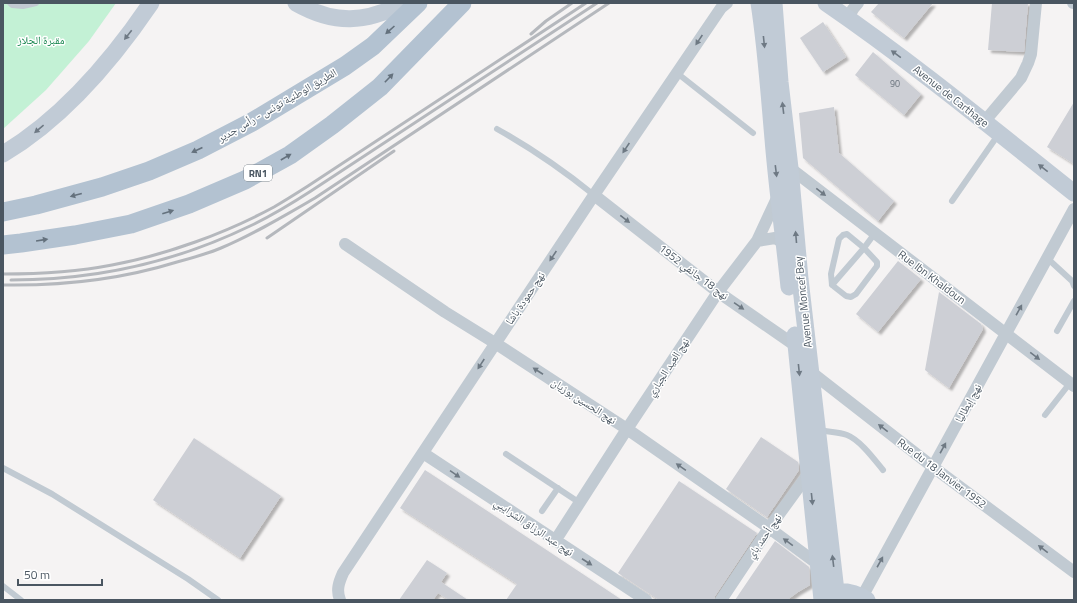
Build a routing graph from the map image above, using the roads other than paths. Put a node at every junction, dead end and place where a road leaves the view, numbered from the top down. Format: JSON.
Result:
{"nodes":[{"id":1,"x":10,"y":3,"type":"edge"},
{"id":2,"x":36,"y":3,"type":"edge"},
{"id":3,"x":151,"y":3,"type":"edge"},
{"id":4,"x":296,"y":3,"type":"edge"},
{"id":5,"x":404,"y":3,"type":"edge"},
{"id":6,"x":418,"y":3,"type":"edge"},
{"id":7,"x":462,"y":3,"type":"edge"},
{"id":8,"x":759,"y":3,"type":"edge"},
{"id":9,"x":774,"y":3,"type":"edge"},
{"id":10,"x":826,"y":3,"type":"edge"},
{"id":11,"x":858,"y":3,"type":"edge"},
{"id":12,"x":1036,"y":3,"type":"edge"},
{"id":13,"x":723,"y":5,"type":"edge"},
{"id":14,"x":848,"y":18,"type":"junction"},
{"id":15,"x":677,"y":73,"type":"junction"},
{"id":16,"x":984,"y":122,"type":"junction"},
{"id":17,"x":497,"y":128,"type":"dead end"},
{"id":18,"x":753,"y":133,"type":"dead end"},
{"id":19,"x":999,"y":134,"type":"junction"},
{"id":20,"x":3,"y":154,"type":"edge"},
{"id":21,"x":790,"y":168,"type":"junction"},
{"id":22,"x":1074,"y":192,"type":"edge"},
{"id":23,"x":779,"y":193,"type":"junction"},
{"id":24,"x":594,"y":195,"type":"junction"},
{"id":25,"x":952,"y":201,"type":"dead end"},
{"id":26,"x":1074,"y":209,"type":"edge"},
{"id":27,"x":3,"y":212,"type":"edge"},
{"id":28,"x":874,"y":233,"type":"junction"},
{"id":29,"x":757,"y":241,"type":"junction"},
{"id":30,"x":784,"y":243,"type":"junction"},
{"id":31,"x":345,"y":244,"type":"dead end"},
{"id":32,"x":3,"y":245,"type":"edge"},
{"id":33,"x":864,"y":248,"type":"junction"},
{"id":34,"x":1047,"y":258,"type":"junction"},
{"id":35,"x":832,"y":284,"type":"junction"},
{"id":36,"x":1074,"y":286,"type":"edge"},
{"id":37,"x":718,"y":292,"type":"junction"},
{"id":38,"x":1074,"y":301,"type":"edge"},
{"id":39,"x":1057,"y":331,"type":"dead end"},
{"id":40,"x":1005,"y":334,"type":"junction"},
{"id":41,"x":495,"y":343,"type":"junction"},
{"id":42,"x":796,"y":346,"type":"junction"},
{"id":43,"x":811,"y":372,"type":"junction"},
{"id":44,"x":1072,"y":384,"type":"edge"},
{"id":45,"x":1045,"y":415,"type":"dead end"},
{"id":46,"x":627,"y":429,"type":"junction"},
{"id":47,"x":818,"y":430,"type":"junction"},
{"id":48,"x":423,"y":453,"type":"junction"},
{"id":49,"x":506,"y":454,"type":"dead end"},
{"id":50,"x":933,"y":467,"type":"junction"},
{"id":51,"x":3,"y":468,"type":"edge"},
{"id":52,"x":883,"y":470,"type":"dead end"},
{"id":53,"x":809,"y":473,"type":"junction"},
{"id":54,"x":558,"y":488,"type":"junction"},
{"id":55,"x":580,"y":503,"type":"junction"},
{"id":56,"x":542,"y":511,"type":"dead end"},
{"id":57,"x":769,"y":528,"type":"junction"},
{"id":58,"x":555,"y":541,"type":"junction"},
{"id":59,"x":819,"y":565,"type":"junction"},
{"id":60,"x":1074,"y":572,"type":"edge"},
{"id":61,"x":3,"y":586,"type":"edge"},
{"id":62,"x":825,"y":597,"type":"edge"},
{"id":63,"x":864,"y":598,"type":"edge"},
{"id":64,"x":21,"y":600,"type":"edge"},
{"id":65,"x":218,"y":600,"type":"edge"},
{"id":66,"x":340,"y":600,"type":"edge"},
{"id":67,"x":646,"y":600,"type":"edge"},
{"id":68,"x":721,"y":600,"type":"edge"}],
"edges":[{"from":1,"to":2,"type":"lane"},
{"from":3,"to":20,"type":"main road","one_way":true},
{"from":4,"to":5,"type":"main road"},
{"from":6,"to":27,"type":"main road","name":"الطريق الوطنية تونس - رأس جدير","one_way":true},
{"from":32,"to":7,"type":"main road","number":"RN1","one_way":true},
{"from":8,"to":23,"type":"main road","name":"Avenue Moncef Bey","one_way":true},
{"from":21,"to":9,"type":"main road","name":"Avenue Moncef Bey","one_way":true},
{"from":10,"to":14,"type":"main road","name":"Avenue de Carthage"},
{"from":11,"to":14,"type":"street"},
{"from":12,"to":16,"type":"street"},
{"from":13,"to":15,"type":"street","name":"نهج حمودة باشا","one_way":true},
{"from":16,"to":14,"type":"main road","name":"Avenue de Carthage","one_way":true},
{"from":15,"to":18,"type":"lane"},
{"from":15,"to":24,"type":"street","name":"نهج حمودة باشا","one_way":true},
{"from":16,"to":19,"type":"main road","name":"Avenue de Carthage"},
{"from":17,"to":24,"type":"lane"},
{"from":22,"to":19,"type":"main road","name":"Avenue de Carthage","one_way":true},
{"from":19,"to":25,"type":"lane"},
{"from":21,"to":28,"type":"street","name":"Rue Ibn Khaldoun","one_way":true},
{"from":43,"to":21,"type":"main road","name":"Avenue Moncef Bey","one_way":true},
{"from":23,"to":29,"type":"street","name":"نهج العيد الجباري"},
{"from":23,"to":30,"type":"main road","name":"Avenue Moncef Bey"},
{"from":24,"to":37,"type":"street","name":"نهج 18 جانفي 1952","one_way":true},
{"from":24,"to":41,"type":"street","name":"نهج حمودة باشا","one_way":true},
{"from":26,"to":34,"type":"street","name":"نهج إيطاليا"},
{"from":28,"to":33,"type":"lane"},
{"from":28,"to":40,"type":"street","name":"Rue Ibn Khaldoun"},
{"from":29,"to":30,"type":"street"},
{"from":29,"to":37,"type":"street","name":"نهج العيد الجباري"},
{"from":30,"to":42,"type":"main road","name":"Avenue Moncef Bey"},
{"from":31,"to":41,"type":"street","name":"نهج الحسين بوزيان"},
{"from":33,"to":35,"type":"lane"},
{"from":33,"to":35,"type":"lane"},
{"from":33,"to":35,"type":"lane"},
{"from":34,"to":36,"type":"lane"},
{"from":40,"to":34,"type":"street","name":"نهج إيطاليا","one_way":true},
{"from":37,"to":42,"type":"street","name":"نهج 18 جانفي 1952","one_way":true},
{"from":37,"to":46,"type":"street","name":"نهج العيد الجباري"},
{"from":38,"to":39,"type":"lane"},
{"from":40,"to":44,"type":"street","name":"Rue Ibn Khaldoun","one_way":true},
{"from":50,"to":40,"type":"street","name":"نهج إيطاليا","one_way":true},
{"from":46,"to":41,"type":"street","name":"نهج الحسين بوزيان","one_way":true},
{"from":41,"to":48,"type":"street","name":"نهج حمودة باشا","one_way":true},
{"from":42,"to":53,"type":"main road","name":"Avenue Moncef Bey","one_way":true},
{"from":43,"to":47,"type":"main road","name":"Avenue Moncef Bey"},
{"from":50,"to":43,"type":"street","name":"Rue du 18 Janvier 1952","one_way":true},
{"from":44,"to":45,"type":"lane"},
{"from":46,"to":55,"type":"street","name":"نهج العيد الجباري"},
{"from":57,"to":46,"type":"street","name":"نهج الحسين بوزيان","one_way":true},
{"from":47,"to":52,"type":"lane"},
{"from":62,"to":47,"type":"main road","name":"Avenue Moncef Bey","one_way":true},
{"from":48,"to":58,"type":"street","name":"نهج عبد الرزاق الشرايبي","one_way":true},
{"from":48,"to":66,"type":"street","name":"نهج حمودة باشا"},
{"from":49,"to":54,"type":"lane"},
{"from":60,"to":50,"type":"street","name":"Rue du 18 Janvier 1952","one_way":true},
{"from":63,"to":50,"type":"street","name":"نهج إيطاليا","one_way":true},
{"from":51,"to":65,"type":"lane"},
{"from":53,"to":57,"type":"street","name":"نهج أحمد باي"},
{"from":53,"to":59,"type":"main road","name":"Avenue Moncef Bey","one_way":true},
{"from":54,"to":55,"type":"lane"},
{"from":54,"to":56,"type":"lane"},
{"from":55,"to":58,"type":"street","name":"نهج العيد الجباري"},
{"from":59,"to":57,"type":"street","name":"نهج الحسين بوزيان","one_way":true},
{"from":57,"to":68,"type":"street","name":"نهج أحمد باي"},
{"from":58,"to":67,"type":"street","name":"نهج عبد الرزاق الشرايبي","one_way":true},
{"from":59,"to":62,"type":"main road","name":"Avenue Moncef Bey"},
{"from":61,"to":64,"type":"lane"},
{"from":62,"to":63,"type":"main road"}]}
